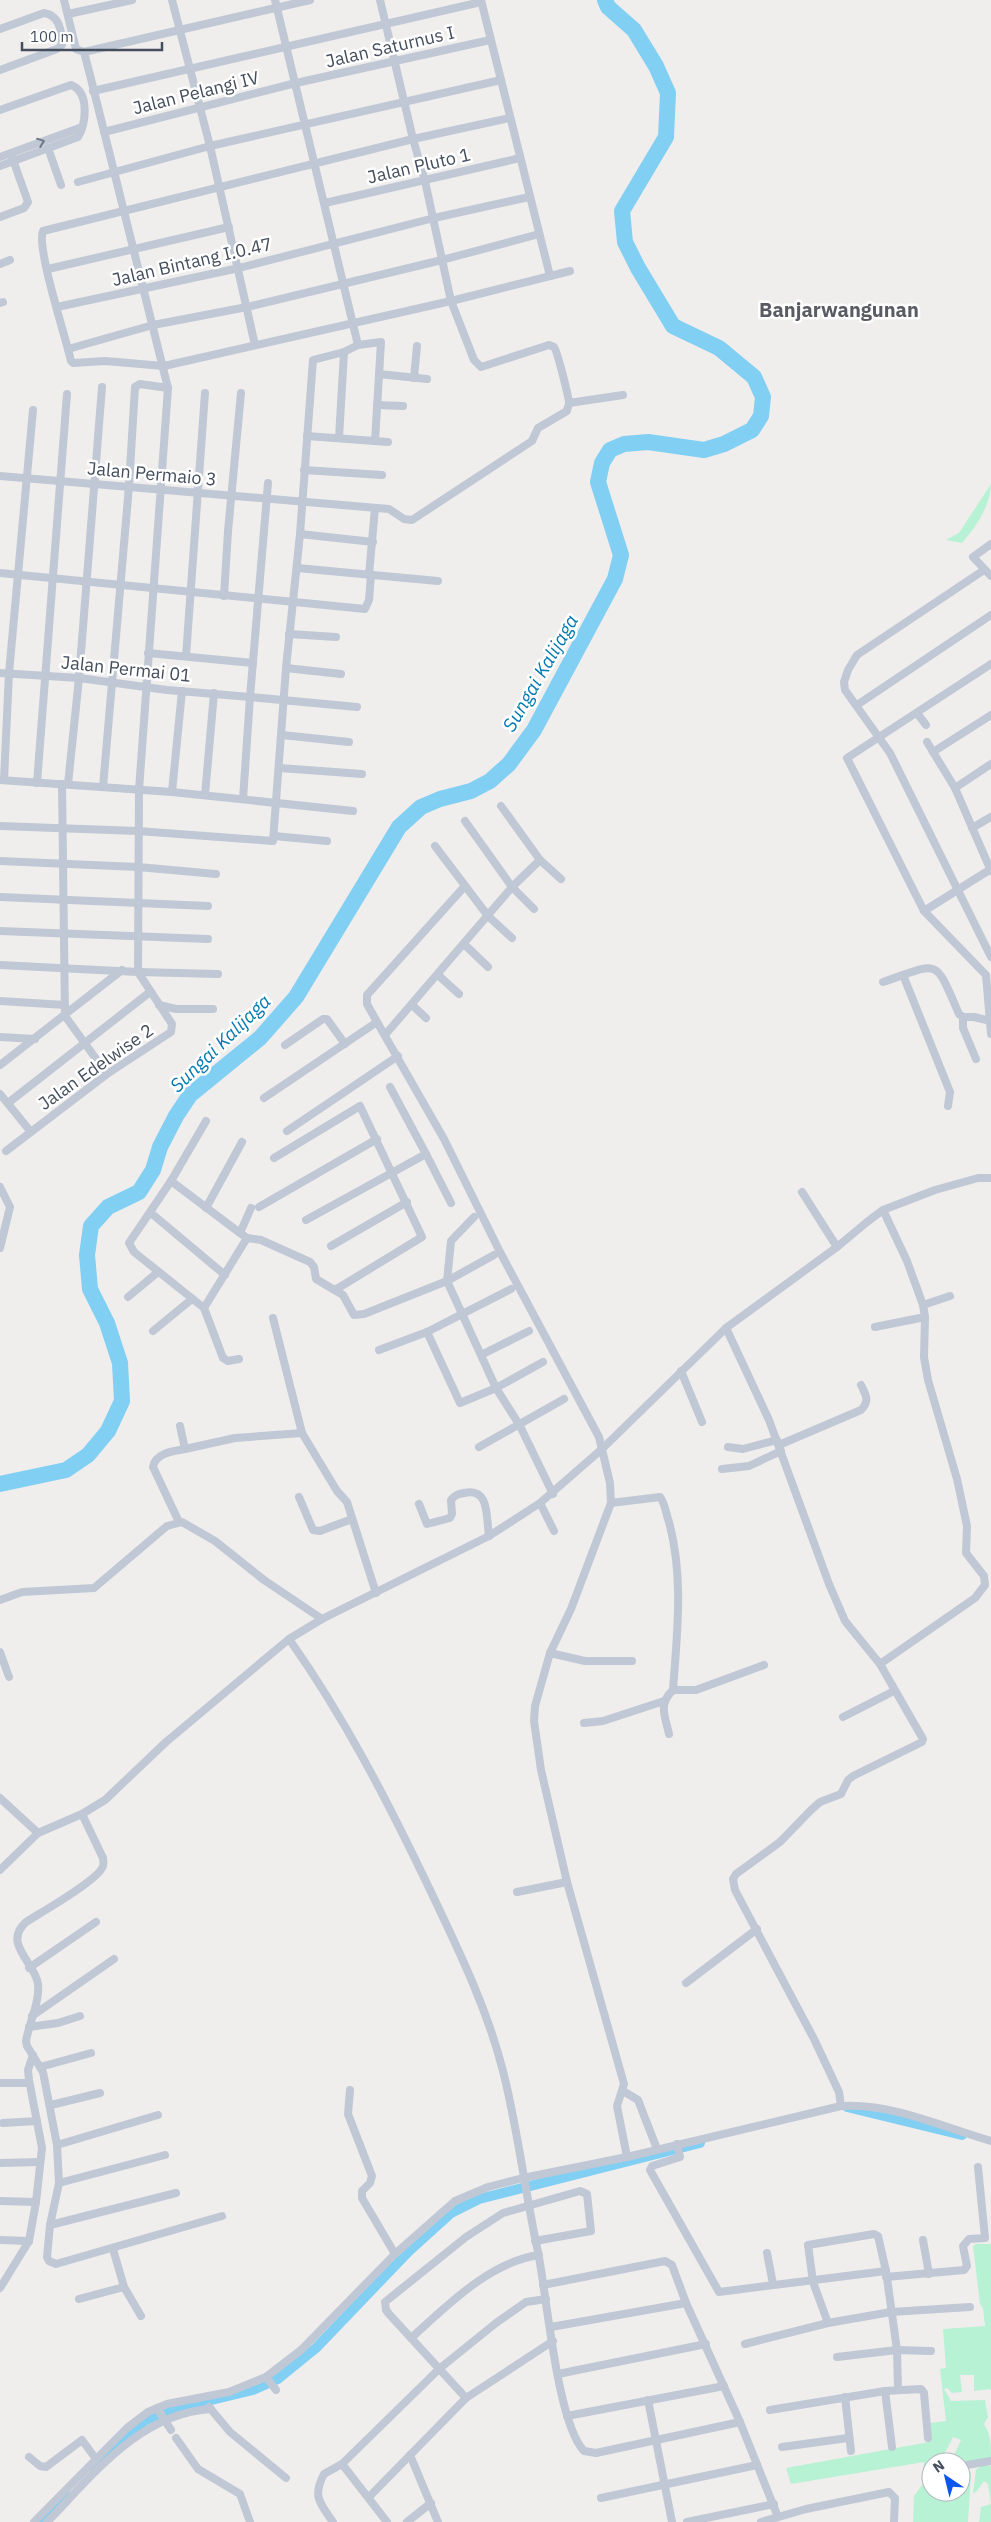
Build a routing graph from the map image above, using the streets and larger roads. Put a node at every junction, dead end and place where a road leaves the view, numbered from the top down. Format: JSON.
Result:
{"nodes":[{"id":1,"x":64,"y":0,"type":"edge"},
{"id":2,"x":132,"y":0,"type":"edge"},
{"id":3,"x":172,"y":0,"type":"edge"},
{"id":4,"x":310,"y":0,"type":"edge"},
{"id":5,"x":380,"y":0,"type":"edge"},
{"id":6,"x":481,"y":1,"type":"edge"},
{"id":7,"x":276,"y":4,"type":"edge"},
{"id":8,"x":68,"y":14,"type":"junction"},
{"id":9,"x":386,"y":24,"type":"junction"},
{"id":10,"x":178,"y":29,"type":"junction"},
{"id":11,"x":0,"y":30,"type":"edge"},
{"id":12,"x":490,"y":40,"type":"junction"},
{"id":13,"x":286,"y":46,"type":"junction"},
{"id":14,"x":84,"y":52,"type":"junction"},
{"id":15,"x":396,"y":62,"type":"junction"},
{"id":16,"x":189,"y":68,"type":"junction"},
{"id":17,"x":0,"y":70,"type":"edge"},
{"id":18,"x":501,"y":80,"type":"junction"},
{"id":19,"x":296,"y":83,"type":"junction"},
{"id":20,"x":94,"y":91,"type":"junction"},
{"id":21,"x":404,"y":102,"type":"junction"},
{"id":22,"x":200,"y":108,"type":"junction"},
{"id":23,"x":0,"y":110,"type":"edge"},
{"id":24,"x":510,"y":118,"type":"junction"},
{"id":25,"x":304,"y":123,"type":"junction"},
{"id":26,"x":82,"y":127,"type":"junction"},
{"id":27,"x":104,"y":132,"type":"junction"},
{"id":28,"x":413,"y":139,"type":"junction"},
{"id":29,"x":210,"y":146,"type":"junction"},
{"id":30,"x":48,"y":148,"type":"junction"},
{"id":31,"x":0,"y":157,"type":"edge"},
{"id":32,"x":12,"y":157,"type":"junction"},
{"id":33,"x":520,"y":158,"type":"junction"},
{"id":34,"x":315,"y":164,"type":"junction"},
{"id":35,"x":0,"y":166,"type":"edge"},
{"id":36,"x":115,"y":172,"type":"junction"},
{"id":37,"x":426,"y":181,"type":"junction"},
{"id":38,"x":78,"y":182,"type":"dead end"},
{"id":39,"x":61,"y":185,"type":"dead end"},
{"id":40,"x":220,"y":188,"type":"junction"},
{"id":41,"x":528,"y":197,"type":"junction"},
{"id":42,"x":325,"y":203,"type":"junction"},
{"id":43,"x":124,"y":211,"type":"junction"},
{"id":44,"x":0,"y":217,"type":"edge"},
{"id":45,"x":434,"y":218,"type":"junction"},
{"id":46,"x":229,"y":227,"type":"junction"},
{"id":47,"x":539,"y":234,"type":"junction"},
{"id":48,"x":334,"y":244,"type":"junction"},
{"id":49,"x":134,"y":250,"type":"junction"},
{"id":50,"x":10,"y":260,"type":"dead end"},
{"id":51,"x":442,"y":260,"type":"junction"},
{"id":52,"x":0,"y":264,"type":"edge"},
{"id":53,"x":239,"y":268,"type":"junction"},
{"id":54,"x":48,"y":269,"type":"junction"},
{"id":55,"x":570,"y":271,"type":"dead end"},
{"id":56,"x":550,"y":276,"type":"junction"},
{"id":57,"x":343,"y":283,"type":"junction"},
{"id":58,"x":144,"y":289,"type":"junction"},
{"id":59,"x":451,"y":301,"type":"junction"},
{"id":60,"x":57,"y":307,"type":"junction"},
{"id":61,"x":247,"y":307,"type":"junction"},
{"id":62,"x":352,"y":322,"type":"junction"},
{"id":63,"x":153,"y":325,"type":"junction"},
{"id":64,"x":255,"y":345,"type":"junction"},
{"id":65,"x":358,"y":345,"type":"junction"},
{"id":66,"x":416,"y":346,"type":"dead end"},
{"id":67,"x":68,"y":349,"type":"junction"},
{"id":68,"x":344,"y":352,"type":"junction"},
{"id":69,"x":164,"y":366,"type":"junction"},
{"id":70,"x":379,"y":374,"type":"junction"},
{"id":71,"x":414,"y":378,"type":"junction"},
{"id":72,"x":427,"y":379,"type":"dead end"},
{"id":73,"x":102,"y":387,"type":"dead end"},
{"id":74,"x":168,"y":388,"type":"junction"},
{"id":75,"x":205,"y":393,"type":"dead end"},
{"id":76,"x":241,"y":393,"type":"dead end"},
{"id":77,"x":67,"y":394,"type":"dead end"},
{"id":78,"x":622,"y":395,"type":"dead end"},
{"id":79,"x":569,"y":403,"type":"junction"},
{"id":80,"x":377,"y":405,"type":"junction"},
{"id":81,"x":402,"y":406,"type":"dead end"},
{"id":82,"x":33,"y":410,"type":"dead end"},
{"id":83,"x":307,"y":436,"type":"junction"},
{"id":84,"x":339,"y":438,"type":"junction"},
{"id":85,"x":375,"y":441,"type":"junction"},
{"id":86,"x":388,"y":442,"type":"dead end"},
{"id":87,"x":304,"y":470,"type":"junction"},
{"id":88,"x":382,"y":475,"type":"dead end"},
{"id":89,"x":0,"y":476,"type":"edge"},
{"id":90,"x":27,"y":479,"type":"junction"},
{"id":91,"x":60,"y":482,"type":"junction"},
{"id":92,"x":268,"y":483,"type":"dead end"},
{"id":93,"x":95,"y":484,"type":"junction"},
{"id":94,"x":129,"y":486,"type":"junction"},
{"id":95,"x":162,"y":489,"type":"junction"},
{"id":96,"x":198,"y":492,"type":"junction"},
{"id":97,"x":231,"y":495,"type":"junction"},
{"id":98,"x":266,"y":498,"type":"junction"},
{"id":99,"x":302,"y":502,"type":"junction"},
{"id":100,"x":375,"y":508,"type":"junction"},
{"id":101,"x":300,"y":534,"type":"junction"},
{"id":102,"x":373,"y":542,"type":"junction"},
{"id":103,"x":991,"y":544,"type":"edge"},
{"id":104,"x":297,"y":568,"type":"junction"},
{"id":105,"x":984,"y":570,"type":"junction"},
{"id":106,"x":0,"y":573,"type":"edge"},
{"id":107,"x":18,"y":575,"type":"junction"},
{"id":108,"x":370,"y":575,"type":"junction"},
{"id":109,"x":991,"y":576,"type":"edge"},
{"id":110,"x":53,"y":578,"type":"junction"},
{"id":111,"x":438,"y":581,"type":"dead end"},
{"id":112,"x":87,"y":582,"type":"junction"},
{"id":113,"x":121,"y":585,"type":"junction"},
{"id":114,"x":153,"y":587,"type":"junction"},
{"id":115,"x":191,"y":592,"type":"junction"},
{"id":116,"x":224,"y":596,"type":"junction"},
{"id":117,"x":258,"y":598,"type":"junction"},
{"id":118,"x":293,"y":602,"type":"junction"},
{"id":119,"x":991,"y":615,"type":"edge"},
{"id":120,"x":289,"y":634,"type":"junction"},
{"id":121,"x":336,"y":637,"type":"dead end"},
{"id":122,"x":148,"y":653,"type":"junction"},
{"id":123,"x":186,"y":656,"type":"junction"},
{"id":124,"x":252,"y":663,"type":"junction"},
{"id":125,"x":991,"y":664,"type":"edge"},
{"id":126,"x":286,"y":668,"type":"junction"},
{"id":127,"x":0,"y":673,"type":"edge"},
{"id":128,"x":9,"y":673,"type":"junction"},
{"id":129,"x":341,"y":674,"type":"dead end"},
{"id":130,"x":46,"y":676,"type":"junction"},
{"id":131,"x":80,"y":678,"type":"junction"},
{"id":132,"x":112,"y":682,"type":"junction"},
{"id":133,"x":146,"y":686,"type":"junction"},
{"id":134,"x":182,"y":690,"type":"junction"},
{"id":135,"x":214,"y":693,"type":"junction"},
{"id":136,"x":250,"y":697,"type":"junction"},
{"id":137,"x":284,"y":700,"type":"junction"},
{"id":138,"x":856,"y":705,"type":"junction"},
{"id":139,"x":356,"y":707,"type":"dead end"},
{"id":140,"x":917,"y":713,"type":"junction"},
{"id":141,"x":991,"y":715,"type":"edge"},
{"id":142,"x":926,"y":725,"type":"dead end"},
{"id":143,"x":282,"y":736,"type":"junction"},
{"id":144,"x":880,"y":737,"type":"junction"},
{"id":145,"x":349,"y":742,"type":"dead end"},
{"id":146,"x":926,"y":742,"type":"dead end"},
{"id":147,"x":933,"y":752,"type":"junction"},
{"id":148,"x":991,"y":764,"type":"edge"},
{"id":149,"x":280,"y":768,"type":"junction"},
{"id":150,"x":362,"y":774,"type":"dead end"},
{"id":151,"x":2,"y":780,"type":"edge"},
{"id":152,"x":37,"y":783,"type":"junction"},
{"id":153,"x":65,"y":784,"type":"junction"},
{"id":154,"x":102,"y":787,"type":"junction"},
{"id":155,"x":955,"y":788,"type":"junction"},
{"id":156,"x":139,"y":790,"type":"junction"},
{"id":157,"x":172,"y":792,"type":"junction"},
{"id":158,"x":205,"y":795,"type":"junction"},
{"id":159,"x":243,"y":799,"type":"junction"},
{"id":160,"x":275,"y":801,"type":"junction"},
{"id":161,"x":501,"y":806,"type":"dead end"},
{"id":162,"x":353,"y":811,"type":"dead end"},
{"id":163,"x":991,"y":817,"type":"edge"},
{"id":164,"x":465,"y":821,"type":"dead end"},
{"id":165,"x":0,"y":826,"type":"edge"},
{"id":166,"x":63,"y":827,"type":"junction"},
{"id":167,"x":972,"y":828,"type":"junction"},
{"id":168,"x":138,"y":831,"type":"junction"},
{"id":169,"x":274,"y":836,"type":"junction"},
{"id":170,"x":327,"y":841,"type":"dead end"},
{"id":171,"x":435,"y":846,"type":"dead end"},
{"id":172,"x":540,"y":860,"type":"junction"},
{"id":173,"x":0,"y":861,"type":"edge"},
{"id":174,"x":64,"y":863,"type":"junction"},
{"id":175,"x":138,"y":867,"type":"junction"},
{"id":176,"x":991,"y":870,"type":"edge"},
{"id":177,"x":216,"y":874,"type":"dead end"},
{"id":178,"x":561,"y":879,"type":"dead end"},
{"id":179,"x":464,"y":887,"type":"junction"},
{"id":180,"x":512,"y":887,"type":"junction"},
{"id":181,"x":957,"y":890,"type":"junction"},
{"id":182,"x":0,"y":897,"type":"edge"},
{"id":183,"x":63,"y":899,"type":"junction"},
{"id":184,"x":138,"y":902,"type":"junction"},
{"id":185,"x":208,"y":906,"type":"dead end"},
{"id":186,"x":534,"y":909,"type":"dead end"},
{"id":187,"x":924,"y":911,"type":"junction"},
{"id":188,"x":488,"y":916,"type":"junction"},
{"id":189,"x":0,"y":931,"type":"edge"},
{"id":190,"x":63,"y":932,"type":"junction"},
{"id":191,"x":140,"y":937,"type":"junction"},
{"id":192,"x":512,"y":938,"type":"dead end"},
{"id":193,"x":208,"y":939,"type":"dead end"},
{"id":194,"x":464,"y":944,"type":"junction"},
{"id":195,"x":991,"y":957,"type":"edge"},
{"id":196,"x":0,"y":965,"type":"edge"},
{"id":197,"x":488,"y":967,"type":"dead end"},
{"id":198,"x":64,"y":968,"type":"junction"},
{"id":199,"x":122,"y":970,"type":"junction"},
{"id":200,"x":138,"y":972,"type":"junction"},
{"id":201,"x":218,"y":974,"type":"dead end"},
{"id":202,"x":988,"y":974,"type":"edge"},
{"id":203,"x":438,"y":975,"type":"junction"},
{"id":204,"x":903,"y":975,"type":"junction"},
{"id":205,"x":883,"y":982,"type":"dead end"},
{"id":206,"x":150,"y":992,"type":"junction"},
{"id":207,"x":459,"y":994,"type":"dead end"},
{"id":208,"x":0,"y":1001,"type":"edge"},
{"id":209,"x":65,"y":1005,"type":"junction"},
{"id":210,"x":160,"y":1005,"type":"junction"},
{"id":211,"x":412,"y":1005,"type":"junction"},
{"id":212,"x":213,"y":1009,"type":"dead end"},
{"id":213,"x":65,"y":1016,"type":"junction"},
{"id":214,"x":963,"y":1017,"type":"junction"},
{"id":215,"x":426,"y":1018,"type":"dead end"},
{"id":216,"x":991,"y":1021,"type":"edge"},
{"id":217,"x":377,"y":1022,"type":"junction"},
{"id":218,"x":991,"y":1034,"type":"edge"},
{"id":219,"x":385,"y":1035,"type":"junction"},
{"id":220,"x":0,"y":1037,"type":"edge"},
{"id":221,"x":35,"y":1039,"type":"junction"},
{"id":222,"x":84,"y":1042,"type":"junction"},
{"id":223,"x":345,"y":1044,"type":"junction"},
{"id":224,"x":285,"y":1045,"type":"dead end"},
{"id":225,"x":398,"y":1056,"type":"junction"},
{"id":226,"x":976,"y":1059,"type":"dead end"},
{"id":227,"x":0,"y":1065,"type":"edge"},
{"id":228,"x":107,"y":1074,"type":"junction"},
{"id":229,"x":390,"y":1087,"type":"dead end"},
{"id":230,"x":0,"y":1094,"type":"edge"},
{"id":231,"x":264,"y":1098,"type":"dead end"},
{"id":232,"x":8,"y":1103,"type":"junction"},
{"id":233,"x":948,"y":1106,"type":"dead end"},
{"id":234,"x":206,"y":1121,"type":"dead end"},
{"id":235,"x":287,"y":1131,"type":"dead end"},
{"id":236,"x":31,"y":1132,"type":"junction"},
{"id":237,"x":376,"y":1139,"type":"junction"},
{"id":238,"x":242,"y":1142,"type":"dead end"},
{"id":239,"x":6,"y":1151,"type":"dead end"},
{"id":240,"x":426,"y":1154,"type":"junction"},
{"id":241,"x":274,"y":1158,"type":"dead end"},
{"id":242,"x":393,"y":1172,"type":"junction"},
{"id":243,"x":991,"y":1178,"type":"edge"},
{"id":244,"x":171,"y":1181,"type":"junction"},
{"id":245,"x":0,"y":1187,"type":"edge"},
{"id":246,"x":802,"y":1192,"type":"dead end"},
{"id":247,"x":407,"y":1202,"type":"junction"},
{"id":248,"x":451,"y":1203,"type":"dead end"},
{"id":249,"x":206,"y":1208,"type":"junction"},
{"id":250,"x":884,"y":1210,"type":"junction"},
{"id":251,"x":151,"y":1212,"type":"junction"},
{"id":252,"x":474,"y":1217,"type":"dead end"},
{"id":253,"x":306,"y":1220,"type":"dead end"},
{"id":254,"x":243,"y":1236,"type":"junction"},
{"id":255,"x":332,"y":1246,"type":"dead end"},
{"id":256,"x":837,"y":1246,"type":"junction"},
{"id":257,"x":0,"y":1248,"type":"edge"},
{"id":258,"x":494,"y":1255,"type":"dead end"},
{"id":259,"x":158,"y":1272,"type":"junction"},
{"id":260,"x":225,"y":1275,"type":"junction"},
{"id":261,"x":447,"y":1281,"type":"junction"},
{"id":262,"x":511,"y":1289,"type":"dead end"},
{"id":263,"x":335,"y":1290,"type":"junction"},
{"id":264,"x":950,"y":1296,"type":"dead end"},
{"id":265,"x":128,"y":1297,"type":"dead end"},
{"id":266,"x":192,"y":1299,"type":"junction"},
{"id":267,"x":923,"y":1304,"type":"junction"},
{"id":268,"x":204,"y":1308,"type":"junction"},
{"id":269,"x":462,"y":1316,"type":"junction"},
{"id":270,"x":273,"y":1318,"type":"dead end"},
{"id":271,"x":925,"y":1318,"type":"junction"},
{"id":272,"x":874,"y":1327,"type":"dead end"},
{"id":273,"x":726,"y":1328,"type":"junction"},
{"id":274,"x":153,"y":1331,"type":"dead end"},
{"id":275,"x":529,"y":1331,"type":"dead end"},
{"id":276,"x":427,"y":1332,"type":"junction"},
{"id":277,"x":379,"y":1350,"type":"dead end"},
{"id":278,"x":482,"y":1356,"type":"junction"},
{"id":279,"x":239,"y":1359,"type":"dead end"},
{"id":280,"x":543,"y":1362,"type":"dead end"},
{"id":281,"x":681,"y":1371,"type":"junction"},
{"id":282,"x":861,"y":1385,"type":"dead end"},
{"id":283,"x":496,"y":1388,"type":"junction"},
{"id":284,"x":564,"y":1400,"type":"dead end"},
{"id":285,"x":702,"y":1422,"type":"dead end"},
{"id":286,"x":180,"y":1426,"type":"dead end"},
{"id":287,"x":520,"y":1426,"type":"junction"},
{"id":288,"x":302,"y":1433,"type":"junction"},
{"id":289,"x":779,"y":1445,"type":"junction"},
{"id":290,"x":479,"y":1447,"type":"dead end"},
{"id":291,"x":728,"y":1447,"type":"dead end"},
{"id":292,"x":185,"y":1449,"type":"junction"},
{"id":293,"x":602,"y":1449,"type":"junction"},
{"id":294,"x":722,"y":1469,"type":"dead end"},
{"id":295,"x":553,"y":1494,"type":"junction"},
{"id":296,"x":299,"y":1497,"type":"dead end"},
{"id":297,"x":611,"y":1503,"type":"junction"},
{"id":298,"x":419,"y":1504,"type":"dead end"},
{"id":299,"x":540,"y":1504,"type":"junction"},
{"id":300,"x":352,"y":1519,"type":"junction"},
{"id":301,"x":179,"y":1522,"type":"junction"},
{"id":302,"x":554,"y":1531,"type":"dead end"},
{"id":303,"x":489,"y":1536,"type":"junction"},
{"id":304,"x":376,"y":1593,"type":"junction"},
{"id":305,"x":0,"y":1600,"type":"edge"},
{"id":306,"x":322,"y":1619,"type":"junction"},
{"id":307,"x":289,"y":1639,"type":"junction"},
{"id":308,"x":0,"y":1652,"type":"edge"},
{"id":309,"x":550,"y":1652,"type":"junction"},
{"id":310,"x":632,"y":1660,"type":"dead end"},
{"id":311,"x":880,"y":1664,"type":"junction"},
{"id":312,"x":764,"y":1665,"type":"dead end"},
{"id":313,"x":9,"y":1677,"type":"dead end"},
{"id":314,"x":673,"y":1690,"type":"junction"},
{"id":315,"x":894,"y":1690,"type":"junction"},
{"id":316,"x":664,"y":1701,"type":"junction"},
{"id":317,"x":843,"y":1717,"type":"dead end"},
{"id":318,"x":584,"y":1723,"type":"dead end"},
{"id":319,"x":669,"y":1734,"type":"dead end"},
{"id":320,"x":0,"y":1798,"type":"edge"},
{"id":321,"x":75,"y":1817,"type":"junction"},
{"id":322,"x":38,"y":1833,"type":"junction"},
{"id":323,"x":0,"y":1870,"type":"edge"},
{"id":324,"x":567,"y":1882,"type":"junction"},
{"id":325,"x":517,"y":1892,"type":"dead end"},
{"id":326,"x":96,"y":1922,"type":"dead end"},
{"id":327,"x":757,"y":1929,"type":"junction"},
{"id":328,"x":114,"y":1959,"type":"dead end"},
{"id":329,"x":29,"y":1968,"type":"junction"},
{"id":330,"x":686,"y":1983,"type":"dead end"},
{"id":331,"x":32,"y":2016,"type":"junction"},
{"id":332,"x":80,"y":2016,"type":"dead end"},
{"id":333,"x":29,"y":2027,"type":"junction"},
{"id":334,"x":91,"y":2053,"type":"dead end"},
{"id":335,"x":33,"y":2055,"type":"junction"},
{"id":336,"x":40,"y":2066,"type":"junction"},
{"id":337,"x":0,"y":2083,"type":"edge"},
{"id":338,"x":29,"y":2083,"type":"junction"},
{"id":339,"x":350,"y":2090,"type":"dead end"},
{"id":340,"x":623,"y":2091,"type":"junction"},
{"id":341,"x":100,"y":2093,"type":"dead end"},
{"id":342,"x":51,"y":2105,"type":"junction"},
{"id":343,"x":841,"y":2106,"type":"junction"},
{"id":344,"x":158,"y":2115,"type":"dead end"},
{"id":345,"x":37,"y":2121,"type":"junction"},
{"id":346,"x":3,"y":2123,"type":"dead end"},
{"id":347,"x":991,"y":2141,"type":"edge"},
{"id":348,"x":57,"y":2145,"type":"junction"},
{"id":349,"x":677,"y":2145,"type":"junction"},
{"id":350,"x":657,"y":2149,"type":"junction"},
{"id":351,"x":165,"y":2155,"type":"dead end"},
{"id":352,"x":628,"y":2157,"type":"junction"},
{"id":353,"x":40,"y":2162,"type":"junction"},
{"id":354,"x":0,"y":2163,"type":"edge"},
{"id":355,"x":978,"y":2167,"type":"dead end"},
{"id":356,"x":524,"y":2181,"type":"junction"},
{"id":357,"x":59,"y":2183,"type":"junction"},
{"id":358,"x":176,"y":2193,"type":"dead end"},
{"id":359,"x":0,"y":2201,"type":"edge"},
{"id":360,"x":36,"y":2202,"type":"junction"},
{"id":361,"x":528,"y":2202,"type":"junction"},
{"id":362,"x":222,"y":2216,"type":"dead end"},
{"id":363,"x":50,"y":2225,"type":"junction"},
{"id":364,"x":988,"y":2238,"type":"edge"},
{"id":365,"x":0,"y":2240,"type":"edge"},
{"id":366,"x":923,"y":2240,"type":"dead end"},
{"id":367,"x":29,"y":2241,"type":"junction"},
{"id":368,"x":535,"y":2241,"type":"junction"},
{"id":369,"x":113,"y":2249,"type":"junction"},
{"id":370,"x":767,"y":2253,"type":"dead end"},
{"id":371,"x":395,"y":2254,"type":"junction"},
{"id":372,"x":538,"y":2256,"type":"junction"},
{"id":373,"x":886,"y":2274,"type":"junction"},
{"id":374,"x":929,"y":2274,"type":"junction"},
{"id":375,"x":813,"y":2282,"type":"junction"},
{"id":376,"x":1,"y":2284,"type":"edge"},
{"id":377,"x":773,"y":2284,"type":"junction"},
{"id":378,"x":543,"y":2285,"type":"junction"},
{"id":379,"x":124,"y":2287,"type":"junction"},
{"id":380,"x":79,"y":2299,"type":"dead end"},
{"id":381,"x":546,"y":2299,"type":"junction"},
{"id":382,"x":686,"y":2303,"type":"junction"},
{"id":383,"x":970,"y":2307,"type":"dead end"},
{"id":384,"x":891,"y":2312,"type":"junction"},
{"id":385,"x":141,"y":2316,"type":"dead end"},
{"id":386,"x":828,"y":2323,"type":"junction"},
{"id":387,"x":551,"y":2327,"type":"junction"},
{"id":388,"x":411,"y":2338,"type":"junction"},
{"id":389,"x":553,"y":2341,"type":"junction"},
{"id":390,"x":706,"y":2344,"type":"junction"},
{"id":391,"x":745,"y":2344,"type":"dead end"},
{"id":392,"x":897,"y":2350,"type":"junction"},
{"id":393,"x":931,"y":2351,"type":"dead end"},
{"id":394,"x":837,"y":2357,"type":"dead end"},
{"id":395,"x":439,"y":2369,"type":"junction"},
{"id":396,"x":558,"y":2374,"type":"junction"},
{"id":397,"x":267,"y":2377,"type":"junction"},
{"id":398,"x":724,"y":2386,"type":"junction"},
{"id":399,"x":274,"y":2388,"type":"dead end"},
{"id":400,"x":898,"y":2390,"type":"junction"},
{"id":401,"x":885,"y":2391,"type":"junction"},
{"id":402,"x":846,"y":2397,"type":"junction"},
{"id":403,"x":466,"y":2398,"type":"junction"},
{"id":404,"x":648,"y":2400,"type":"junction"},
{"id":405,"x":207,"y":2404,"type":"junction"},
{"id":406,"x":770,"y":2410,"type":"dead end"},
{"id":407,"x":161,"y":2414,"type":"junction"},
{"id":408,"x":567,"y":2416,"type":"junction"},
{"id":409,"x":740,"y":2422,"type":"junction"},
{"id":410,"x":171,"y":2430,"type":"dead end"},
{"id":411,"x":176,"y":2438,"type":"dead end"},
{"id":412,"x":848,"y":2438,"type":"junction"},
{"id":413,"x":928,"y":2438,"type":"dead end"},
{"id":414,"x":656,"y":2442,"type":"junction"},
{"id":415,"x":782,"y":2447,"type":"dead end"},
{"id":416,"x":892,"y":2447,"type":"dead end"},
{"id":417,"x":851,"y":2451,"type":"dead end"},
{"id":418,"x":410,"y":2455,"type":"junction"},
{"id":419,"x":30,"y":2457,"type":"dead end"},
{"id":420,"x":96,"y":2459,"type":"junction"},
{"id":421,"x":991,"y":2461,"type":"edge"},
{"id":422,"x":342,"y":2464,"type":"junction"},
{"id":423,"x":971,"y":2464,"type":"edge"},
{"id":424,"x":757,"y":2465,"type":"junction"},
{"id":425,"x":286,"y":2478,"type":"dead end"},
{"id":426,"x":664,"y":2484,"type":"junction"},
{"id":427,"x":368,"y":2497,"type":"junction"},
{"id":428,"x":601,"y":2498,"type":"dead end"},
{"id":429,"x":430,"y":2503,"type":"junction"},
{"id":430,"x":774,"y":2504,"type":"junction"},
{"id":431,"x":778,"y":2516,"type":"junction"},
{"id":432,"x":34,"y":2522,"type":"edge"},
{"id":433,"x":47,"y":2522,"type":"edge"},
{"id":434,"x":250,"y":2522,"type":"edge"},
{"id":435,"x":334,"y":2522,"type":"edge"},
{"id":436,"x":387,"y":2522,"type":"edge"},
{"id":437,"x":407,"y":2522,"type":"edge"},
{"id":438,"x":438,"y":2522,"type":"edge"},
{"id":439,"x":672,"y":2522,"type":"edge"},
{"id":440,"x":687,"y":2522,"type":"edge"},
{"id":441,"x":761,"y":2522,"type":"edge"},
{"id":442,"x":894,"y":2522,"type":"edge"}],
"edges":[{"from":1,"to":8,"type":"street"},
{"from":2,"to":8,"type":"street"},
{"from":3,"to":10,"type":"street"},
{"from":4,"to":7,"type":"street"},
{"from":5,"to":9,"type":"street"},
{"from":6,"to":9,"type":"street"},
{"from":6,"to":12,"type":"street"},
{"from":7,"to":10,"type":"street"},
{"from":7,"to":13,"type":"street"},
{"from":8,"to":14,"type":"street"},
{"from":9,"to":13,"type":"street"},
{"from":9,"to":15,"type":"street"},
{"from":10,"to":14,"type":"street"},
{"from":10,"to":16,"type":"street"},
{"from":11,"to":17,"type":"street"},
{"from":12,"to":15,"type":"street","name":"Jalan Saturnus I"},
{"from":12,"to":18,"type":"street"},
{"from":13,"to":16,"type":"street"},
{"from":13,"to":19,"type":"street"},
{"from":14,"to":20,"type":"street"},
{"from":15,"to":19,"type":"street","name":"Jalan Saturnus I"},
{"from":15,"to":21,"type":"street"},
{"from":16,"to":20,"type":"street"},
{"from":16,"to":22,"type":"street"},
{"from":18,"to":21,"type":"street"},
{"from":18,"to":24,"type":"street"},
{"from":19,"to":22,"type":"street","name":"Jalan Pelangi IV"},
{"from":19,"to":25,"type":"street"},
{"from":20,"to":27,"type":"street"},
{"from":21,"to":25,"type":"street"},
{"from":21,"to":28,"type":"street"},
{"from":22,"to":27,"type":"street","name":"Jalan Pelangi IV"},
{"from":22,"to":29,"type":"street"},
{"from":23,"to":26,"type":"street"},
{"from":24,"to":28,"type":"street"},
{"from":24,"to":33,"type":"street"},
{"from":25,"to":29,"type":"street"},
{"from":25,"to":34,"type":"street"},
{"from":26,"to":30,"type":"street"},
{"from":32,"to":26,"type":"street","one_way":true},
{"from":27,"to":36,"type":"street"},
{"from":28,"to":34,"type":"street"},
{"from":28,"to":37,"type":"street"},
{"from":29,"to":36,"type":"street"},
{"from":29,"to":40,"type":"street"},
{"from":30,"to":32,"type":"street"},
{"from":30,"to":39,"type":"street"},
{"from":31,"to":32,"type":"street"},
{"from":32,"to":35,"type":"street"},
{"from":32,"to":44,"type":"street"},
{"from":33,"to":37,"type":"street","name":"Jalan Pluto 1"},
{"from":33,"to":41,"type":"street"},
{"from":34,"to":40,"type":"street"},
{"from":34,"to":42,"type":"street"},
{"from":36,"to":38,"type":"street"},
{"from":36,"to":43,"type":"street"},
{"from":37,"to":42,"type":"street","name":"Jalan Pluto 1"},
{"from":37,"to":45,"type":"street"},
{"from":40,"to":43,"type":"street"},
{"from":40,"to":46,"type":"street"},
{"from":41,"to":45,"type":"street","name":"Jalan Bintang I.0.47"},
{"from":41,"to":47,"type":"street"},
{"from":42,"to":48,"type":"street"},
{"from":43,"to":49,"type":"street"},
{"from":43,"to":54,"type":"street"},
{"from":45,"to":48,"type":"street","name":"Jalan Bintang I.0.47"},
{"from":45,"to":51,"type":"street"},
{"from":46,"to":49,"type":"street"},
{"from":46,"to":53,"type":"street"},
{"from":47,"to":51,"type":"street"},
{"from":47,"to":56,"type":"street"},
{"from":48,"to":53,"type":"street","name":"Jalan Bintang I.0.47"},
{"from":48,"to":57,"type":"street"},
{"from":49,"to":54,"type":"street"},
{"from":49,"to":58,"type":"street"},
{"from":50,"to":52,"type":"street"},
{"from":51,"to":57,"type":"street"},
{"from":51,"to":59,"type":"street"},
{"from":53,"to":58,"type":"street","name":"Jalan Bintang I.0.47"},
{"from":53,"to":61,"type":"street"},
{"from":54,"to":60,"type":"street"},
{"from":55,"to":56,"type":"street"},
{"from":56,"to":59,"type":"street"},
{"from":57,"to":61,"type":"street"},
{"from":57,"to":62,"type":"street"},
{"from":58,"to":60,"type":"street","name":"Jalan Bintang I.0.47"},
{"from":58,"to":63,"type":"street"},
{"from":59,"to":62,"type":"street"},
{"from":59,"to":79,"type":"street"},
{"from":60,"to":67,"type":"street"},
{"from":61,"to":63,"type":"street"},
{"from":61,"to":64,"type":"street"},
{"from":62,"to":64,"type":"street"},
{"from":62,"to":65,"type":"street"},
{"from":63,"to":67,"type":"street"},
{"from":63,"to":69,"type":"street"},
{"from":64,"to":69,"type":"street"},
{"from":65,"to":68,"type":"street"},
{"from":65,"to":70,"type":"street"},
{"from":66,"to":71,"type":"street"},
{"from":67,"to":69,"type":"street"},
{"from":68,"to":83,"type":"street"},
{"from":68,"to":84,"type":"street"},
{"from":69,"to":74,"type":"street"},
{"from":70,"to":71,"type":"street"},
{"from":70,"to":80,"type":"street"},
{"from":71,"to":72,"type":"street"},
{"from":73,"to":93,"type":"street"},
{"from":74,"to":94,"type":"street"},
{"from":74,"to":95,"type":"street"},
{"from":75,"to":96,"type":"street"},
{"from":76,"to":97,"type":"street"},
{"from":77,"to":91,"type":"street"},
{"from":78,"to":79,"type":"street"},
{"from":79,"to":100,"type":"street","name":"Jalan Permaio 3"},
{"from":80,"to":81,"type":"street"},
{"from":80,"to":85,"type":"street"},
{"from":82,"to":90,"type":"street"},
{"from":83,"to":84,"type":"street"},
{"from":83,"to":87,"type":"street"},
{"from":84,"to":85,"type":"street"},
{"from":85,"to":86,"type":"street"},
{"from":87,"to":88,"type":"street"},
{"from":87,"to":99,"type":"street"},
{"from":89,"to":90,"type":"street","name":"Jalan Permaio 3"},
{"from":90,"to":91,"type":"street","name":"Jalan Permaio 3"},
{"from":90,"to":107,"type":"street"},
{"from":91,"to":93,"type":"street","name":"Jalan Permaio 3"},
{"from":91,"to":110,"type":"street"},
{"from":92,"to":98,"type":"street"},
{"from":93,"to":94,"type":"street","name":"Jalan Permaio 3"},
{"from":93,"to":112,"type":"street"},
{"from":94,"to":95,"type":"street","name":"Jalan Permaio 3"},
{"from":94,"to":113,"type":"street"},
{"from":95,"to":96,"type":"street","name":"Jalan Permaio 3"},
{"from":95,"to":114,"type":"street"},
{"from":96,"to":97,"type":"street","name":"Jalan Permaio 3"},
{"from":96,"to":115,"type":"street"},
{"from":97,"to":98,"type":"street","name":"Jalan Permaio 3"},
{"from":97,"to":116,"type":"street"},
{"from":98,"to":99,"type":"street","name":"Jalan Permaio 3"},
{"from":98,"to":117,"type":"street"},
{"from":99,"to":100,"type":"street","name":"Jalan Permaio 3"},
{"from":99,"to":101,"type":"street"},
{"from":100,"to":102,"type":"street"},
{"from":101,"to":102,"type":"street"},
{"from":101,"to":104,"type":"street"},
{"from":102,"to":108,"type":"street"},
{"from":103,"to":105,"type":"street"},
{"from":104,"to":108,"type":"street"},
{"from":104,"to":118,"type":"street"},
{"from":105,"to":109,"type":"street"},
{"from":105,"to":138,"type":"street"},
{"from":106,"to":107,"type":"street"},
{"from":107,"to":110,"type":"street"},
{"from":107,"to":128,"type":"street"},
{"from":108,"to":111,"type":"street"},
{"from":108,"to":118,"type":"street"},
{"from":110,"to":112,"type":"street"},
{"from":110,"to":130,"type":"street"},
{"from":112,"to":113,"type":"street"},
{"from":112,"to":131,"type":"street"},
{"from":113,"to":114,"type":"street"},
{"from":113,"to":132,"type":"street"},
{"from":114,"to":115,"type":"street"},
{"from":114,"to":122,"type":"street"},
{"from":115,"to":116,"type":"street"},
{"from":115,"to":123,"type":"street"},
{"from":116,"to":117,"type":"street"},
{"from":117,"to":118,"type":"street"},
{"from":117,"to":124,"type":"street"},
{"from":118,"to":120,"type":"street"},
{"from":119,"to":138,"type":"street"},
{"from":120,"to":121,"type":"street"},
{"from":120,"to":126,"type":"street"},
{"from":122,"to":123,"type":"street"},
{"from":122,"to":133,"type":"street"},
{"from":123,"to":124,"type":"street"},
{"from":124,"to":136,"type":"street"},
{"from":125,"to":140,"type":"street"},
{"from":126,"to":129,"type":"street"},
{"from":126,"to":137,"type":"street"},
{"from":127,"to":128,"type":"street","name":"Jalan Permai 01"},
{"from":128,"to":130,"type":"street","name":"Jalan Permai 01"},
{"from":128,"to":151,"type":"street"},
{"from":130,"to":131,"type":"street","name":"Jalan Permai 01"},
{"from":130,"to":152,"type":"street"},
{"from":131,"to":132,"type":"street","name":"Jalan Permai 01"},
{"from":131,"to":153,"type":"street"},
{"from":132,"to":133,"type":"street","name":"Jalan Permai 01"},
{"from":132,"to":154,"type":"street"},
{"from":133,"to":134,"type":"street","name":"Jalan Permai 01"},
{"from":133,"to":156,"type":"street"},
{"from":134,"to":135,"type":"street","name":"Jalan Permai 01"},
{"from":134,"to":157,"type":"street"},
{"from":135,"to":136,"type":"street","name":"Jalan Permai 01"},
{"from":135,"to":158,"type":"street"},
{"from":136,"to":137,"type":"street","name":"Jalan Permai 01"},
{"from":136,"to":159,"type":"street"},
{"from":137,"to":139,"type":"street","name":"Jalan Permai 01"},
{"from":137,"to":143,"type":"street"},
{"from":138,"to":144,"type":"street"},
{"from":140,"to":142,"type":"street"},
{"from":140,"to":144,"type":"street"},
{"from":141,"to":147,"type":"street"},
{"from":143,"to":145,"type":"street"},
{"from":143,"to":149,"type":"street"},
{"from":144,"to":181,"type":"street"},
{"from":144,"to":187,"type":"street"},
{"from":146,"to":147,"type":"street"},
{"from":147,"to":155,"type":"street"},
{"from":148,"to":155,"type":"street"},
{"from":149,"to":150,"type":"street"},
{"from":149,"to":160,"type":"street"},
{"from":151,"to":152,"type":"street"},
{"from":152,"to":153,"type":"street"},
{"from":153,"to":154,"type":"street"},
{"from":153,"to":166,"type":"street"},
{"from":154,"to":156,"type":"street"},
{"from":155,"to":167,"type":"street"},
{"from":156,"to":157,"type":"street"},
{"from":156,"to":168,"type":"street"},
{"from":157,"to":158,"type":"street"},
{"from":158,"to":159,"type":"street"},
{"from":159,"to":160,"type":"street"},
{"from":160,"to":162,"type":"street"},
{"from":160,"to":169,"type":"street"},
{"from":161,"to":172,"type":"street"},
{"from":163,"to":167,"type":"street"},
{"from":164,"to":180,"type":"street"},
{"from":165,"to":166,"type":"street"},
{"from":166,"to":168,"type":"street"},
{"from":166,"to":174,"type":"street"},
{"from":167,"to":176,"type":"street"},
{"from":168,"to":169,"type":"street"},
{"from":168,"to":175,"type":"street"},
{"from":169,"to":170,"type":"street"},
{"from":171,"to":179,"type":"street"},
{"from":172,"to":178,"type":"street"},
{"from":172,"to":180,"type":"street"},
{"from":173,"to":174,"type":"street"},
{"from":174,"to":175,"type":"street"},
{"from":174,"to":183,"type":"street"},
{"from":175,"to":177,"type":"street"},
{"from":175,"to":184,"type":"street"},
{"from":176,"to":181,"type":"street"},
{"from":179,"to":188,"type":"street"},
{"from":179,"to":217,"type":"street"},
{"from":180,"to":186,"type":"street"},
{"from":180,"to":188,"type":"street"},
{"from":181,"to":187,"type":"street"},
{"from":181,"to":195,"type":"street"},
{"from":182,"to":183,"type":"street"},
{"from":183,"to":184,"type":"street"},
{"from":183,"to":190,"type":"street"},
{"from":184,"to":185,"type":"street"},
{"from":184,"to":191,"type":"street"},
{"from":187,"to":202,"type":"street"},
{"from":188,"to":192,"type":"street"},
{"from":188,"to":194,"type":"street"},
{"from":189,"to":190,"type":"street"},
{"from":190,"to":191,"type":"street"},
{"from":190,"to":198,"type":"street"},
{"from":191,"to":193,"type":"street"},
{"from":191,"to":200,"type":"street"},
{"from":194,"to":197,"type":"street"},
{"from":194,"to":203,"type":"street"},
{"from":196,"to":198,"type":"street"},
{"from":198,"to":199,"type":"street"},
{"from":198,"to":209,"type":"street"},
{"from":199,"to":200,"type":"street"},
{"from":199,"to":213,"type":"street"},
{"from":200,"to":201,"type":"street"},
{"from":200,"to":206,"type":"street","name":"Jalan Edelwise 2"},
{"from":202,"to":216,"type":"street"},
{"from":203,"to":207,"type":"street"},
{"from":203,"to":211,"type":"street"},
{"from":204,"to":205,"type":"street"},
{"from":204,"to":214,"type":"street"},
{"from":204,"to":233,"type":"street"},
{"from":206,"to":210,"type":"street","name":"Jalan Edelwise 2"},
{"from":206,"to":222,"type":"street"},
{"from":208,"to":209,"type":"street"},
{"from":209,"to":213,"type":"street"},
{"from":210,"to":212,"type":"street"},
{"from":210,"to":228,"type":"street","name":"Jalan Edelwise 2"},
{"from":211,"to":215,"type":"street"},
{"from":211,"to":219,"type":"street"},
{"from":213,"to":221,"type":"street"},
{"from":213,"to":222,"type":"street"},
{"from":214,"to":216,"type":"street"},
{"from":214,"to":226,"type":"street"},
{"from":216,"to":218,"type":"street"},
{"from":217,"to":219,"type":"street"},
{"from":217,"to":223,"type":"street"},
{"from":219,"to":225,"type":"street"},
{"from":220,"to":221,"type":"street"},
{"from":221,"to":227,"type":"street"},
{"from":222,"to":228,"type":"street"},
{"from":222,"to":232,"type":"street"},
{"from":223,"to":224,"type":"street"},
{"from":223,"to":231,"type":"street"},
{"from":225,"to":235,"type":"street"},
{"from":225,"to":293,"type":"street"},
{"from":228,"to":236,"type":"street","name":"Jalan Edelwise 2"},
{"from":229,"to":240,"type":"street"},
{"from":230,"to":232,"type":"street"},
{"from":232,"to":236,"type":"street"},
{"from":234,"to":244,"type":"street"},
{"from":236,"to":239,"type":"street","name":"Jalan Edelwise 2"},
{"from":237,"to":241,"type":"street"},
{"from":237,"to":242,"type":"street"},
{"from":237,"to":254,"type":"street"},
{"from":238,"to":249,"type":"street"},
{"from":240,"to":242,"type":"street"},
{"from":240,"to":248,"type":"street"},
{"from":242,"to":247,"type":"street"},
{"from":242,"to":253,"type":"street"},
{"from":243,"to":250,"type":"street"},
{"from":244,"to":249,"type":"street"},
{"from":244,"to":251,"type":"street"},
{"from":245,"to":257,"type":"street"},
{"from":246,"to":256,"type":"street"},
{"from":247,"to":255,"type":"street"},
{"from":247,"to":263,"type":"street"},
{"from":249,"to":254,"type":"street"},
{"from":250,"to":256,"type":"street"},
{"from":250,"to":267,"type":"street"},
{"from":251,"to":259,"type":"street"},
{"from":251,"to":260,"type":"street"},
{"from":252,"to":261,"type":"street"},
{"from":254,"to":260,"type":"street"},
{"from":254,"to":263,"type":"street"},
{"from":256,"to":273,"type":"street"},
{"from":258,"to":261,"type":"street"},
{"from":259,"to":265,"type":"street"},
{"from":259,"to":266,"type":"street"},
{"from":260,"to":268,"type":"street"},
{"from":261,"to":263,"type":"street"},
{"from":261,"to":269,"type":"street"},
{"from":262,"to":269,"type":"street"},
{"from":264,"to":267,"type":"street"},
{"from":266,"to":268,"type":"street"},
{"from":266,"to":274,"type":"street"},
{"from":267,"to":271,"type":"street"},
{"from":268,"to":279,"type":"street"},
{"from":269,"to":276,"type":"street"},
{"from":269,"to":278,"type":"street"},
{"from":270,"to":288,"type":"street"},
{"from":271,"to":272,"type":"street"},
{"from":271,"to":311,"type":"street"},
{"from":273,"to":281,"type":"street"},
{"from":273,"to":289,"type":"street"},
{"from":275,"to":278,"type":"street"},
{"from":276,"to":277,"type":"street"},
{"from":276,"to":283,"type":"street"},
{"from":278,"to":283,"type":"street"},
{"from":280,"to":283,"type":"street"},
{"from":281,"to":285,"type":"street"},
{"from":281,"to":293,"type":"street"},
{"from":282,"to":289,"type":"street"},
{"from":283,"to":287,"type":"street"},
{"from":284,"to":287,"type":"street"},
{"from":286,"to":292,"type":"street"},
{"from":287,"to":290,"type":"street"},
{"from":287,"to":295,"type":"street"},
{"from":288,"to":292,"type":"street"},
{"from":288,"to":300,"type":"street"},
{"from":289,"to":291,"type":"street"},
{"from":289,"to":294,"type":"street"},
{"from":289,"to":311,"type":"street"},
{"from":292,"to":301,"type":"street"},
{"from":293,"to":295,"type":"street"},
{"from":293,"to":297,"type":"street"},
{"from":295,"to":299,"type":"street"},
{"from":296,"to":300,"type":"street"},
{"from":297,"to":309,"type":"street"},
{"from":297,"to":314,"type":"street"},
{"from":298,"to":303,"type":"street"},
{"from":299,"to":302,"type":"street"},
{"from":299,"to":303,"type":"street"},
{"from":300,"to":304,"type":"street"},
{"from":301,"to":305,"type":"street"},
{"from":301,"to":306,"type":"street"},
{"from":303,"to":304,"type":"street"},
{"from":304,"to":306,"type":"street"},
{"from":306,"to":307,"type":"street"},
{"from":307,"to":321,"type":"street"},
{"from":307,"to":356,"type":"street"},
{"from":308,"to":313,"type":"street"},
{"from":309,"to":310,"type":"street"},
{"from":309,"to":324,"type":"street"},
{"from":311,"to":315,"type":"street"},
{"from":312,"to":314,"type":"street"},
{"from":314,"to":316,"type":"street"},
{"from":315,"to":317,"type":"street"},
{"from":315,"to":327,"type":"street"},
{"from":316,"to":318,"type":"street"},
{"from":316,"to":319,"type":"street"},
{"from":320,"to":322,"type":"street"},
{"from":321,"to":322,"type":"street"},
{"from":321,"to":329,"type":"street"},
{"from":322,"to":323,"type":"street"},
{"from":324,"to":325,"type":"street"},
{"from":324,"to":340,"type":"street"},
{"from":326,"to":329,"type":"street"},
{"from":327,"to":330,"type":"street"},
{"from":327,"to":343,"type":"street"},
{"from":328,"to":331,"type":"street"},
{"from":329,"to":331,"type":"street"},
{"from":331,"to":333,"type":"street"},
{"from":332,"to":333,"type":"street"},
{"from":333,"to":335,"type":"street"},
{"from":334,"to":336,"type":"street"},
{"from":335,"to":336,"type":"street"},
{"from":335,"to":338,"type":"street"},
{"from":336,"to":342,"type":"street"},
{"from":337,"to":338,"type":"street"},
{"from":338,"to":345,"type":"street"},
{"from":339,"to":371,"type":"street"},
{"from":340,"to":350,"type":"street"},
{"from":340,"to":352,"type":"street"},
{"from":341,"to":342,"type":"street"},
{"from":342,"to":348,"type":"street"},
{"from":343,"to":347,"type":"street"},
{"from":343,"to":349,"type":"street"},
{"from":344,"to":348,"type":"street"},
{"from":345,"to":346,"type":"street"},
{"from":345,"to":353,"type":"street"},
{"from":348,"to":357,"type":"street"},
{"from":349,"to":350,"type":"street"},
{"from":349,"to":377,"type":"street"},
{"from":350,"to":352,"type":"street"},
{"from":351,"to":357,"type":"street"},
{"from":352,"to":356,"type":"street"},
{"from":353,"to":354,"type":"street"},
{"from":353,"to":360,"type":"street"},
{"from":355,"to":364,"type":"street"},
{"from":356,"to":361,"type":"street"},
{"from":356,"to":371,"type":"street"},
{"from":357,"to":363,"type":"street"},
{"from":358,"to":363,"type":"street"},
{"from":359,"to":360,"type":"street"},
{"from":360,"to":367,"type":"street"},
{"from":361,"to":368,"type":"street"},
{"from":361,"to":368,"type":"street"},
{"from":361,"to":388,"type":"street"},
{"from":362,"to":369,"type":"street"},
{"from":363,"to":369,"type":"street"},
{"from":364,"to":374,"type":"street"},
{"from":365,"to":367,"type":"street"},
{"from":366,"to":374,"type":"street"},
{"from":367,"to":376,"type":"street"},
{"from":368,"to":372,"type":"street"},
{"from":369,"to":379,"type":"street"},
{"from":370,"to":377,"type":"street"},
{"from":371,"to":397,"type":"street"},
{"from":372,"to":378,"type":"street"},
{"from":372,"to":388,"type":"street"},
{"from":373,"to":374,"type":"street"},
{"from":373,"to":375,"type":"street"},
{"from":373,"to":375,"type":"street"},
{"from":373,"to":384,"type":"street"},
{"from":375,"to":377,"type":"street"},
{"from":375,"to":386,"type":"street"},
{"from":378,"to":381,"type":"street"},
{"from":378,"to":382,"type":"street"},
{"from":379,"to":380,"type":"street"},
{"from":379,"to":385,"type":"street"},
{"from":381,"to":387,"type":"street"},
{"from":381,"to":395,"type":"street"},
{"from":382,"to":387,"type":"street"},
{"from":382,"to":390,"type":"street"},
{"from":383,"to":384,"type":"street"},
{"from":384,"to":386,"type":"street"},
{"from":384,"to":392,"type":"street"},
{"from":386,"to":391,"type":"street"},
{"from":387,"to":389,"type":"street"},
{"from":388,"to":395,"type":"street"},
{"from":389,"to":396,"type":"street"},
{"from":389,"to":403,"type":"street"},
{"from":390,"to":396,"type":"street"},
{"from":390,"to":398,"type":"street"},
{"from":392,"to":393,"type":"street"},
{"from":392,"to":394,"type":"street"},
{"from":392,"to":400,"type":"street"},
{"from":395,"to":403,"type":"street"},
{"from":395,"to":422,"type":"street"},
{"from":396,"to":408,"type":"street"},
{"from":397,"to":399,"type":"street"},
{"from":397,"to":405,"type":"street"},
{"from":398,"to":404,"type":"street"},
{"from":398,"to":409,"type":"street"},
{"from":400,"to":401,"type":"street"},
{"from":400,"to":413,"type":"street"},
{"from":401,"to":402,"type":"street"},
{"from":401,"to":416,"type":"street"},
{"from":402,"to":406,"type":"street"},
{"from":402,"to":412,"type":"street"},
{"from":403,"to":418,"type":"street"},
{"from":404,"to":408,"type":"street"},
{"from":404,"to":414,"type":"street"},
{"from":405,"to":407,"type":"street"},
{"from":405,"to":407,"type":"street"},
{"from":405,"to":425,"type":"street"},
{"from":407,"to":410,"type":"street"},
{"from":407,"to":420,"type":"street"},
{"from":407,"to":433,"type":"street"},
{"from":408,"to":414,"type":"street"},
{"from":409,"to":414,"type":"street"},
{"from":409,"to":424,"type":"street"},
{"from":411,"to":434,"type":"street"},
{"from":412,"to":415,"type":"street"},
{"from":412,"to":417,"type":"street"},
{"from":414,"to":426,"type":"street"},
{"from":418,"to":427,"type":"street"},
{"from":418,"to":429,"type":"street"},
{"from":419,"to":420,"type":"street"},
{"from":420,"to":432,"type":"street"},
{"from":421,"to":423,"type":"street"},
{"from":422,"to":427,"type":"street"},
{"from":422,"to":435,"type":"street"},
{"from":424,"to":426,"type":"street"},
{"from":424,"to":430,"type":"street"},
{"from":426,"to":428,"type":"street"},
{"from":426,"to":439,"type":"street"},
{"from":427,"to":436,"type":"street"},
{"from":429,"to":437,"type":"street"},
{"from":429,"to":438,"type":"street"},
{"from":430,"to":431,"type":"street"},
{"from":430,"to":440,"type":"street"},
{"from":431,"to":441,"type":"street"},
{"from":431,"to":442,"type":"street"}]}
